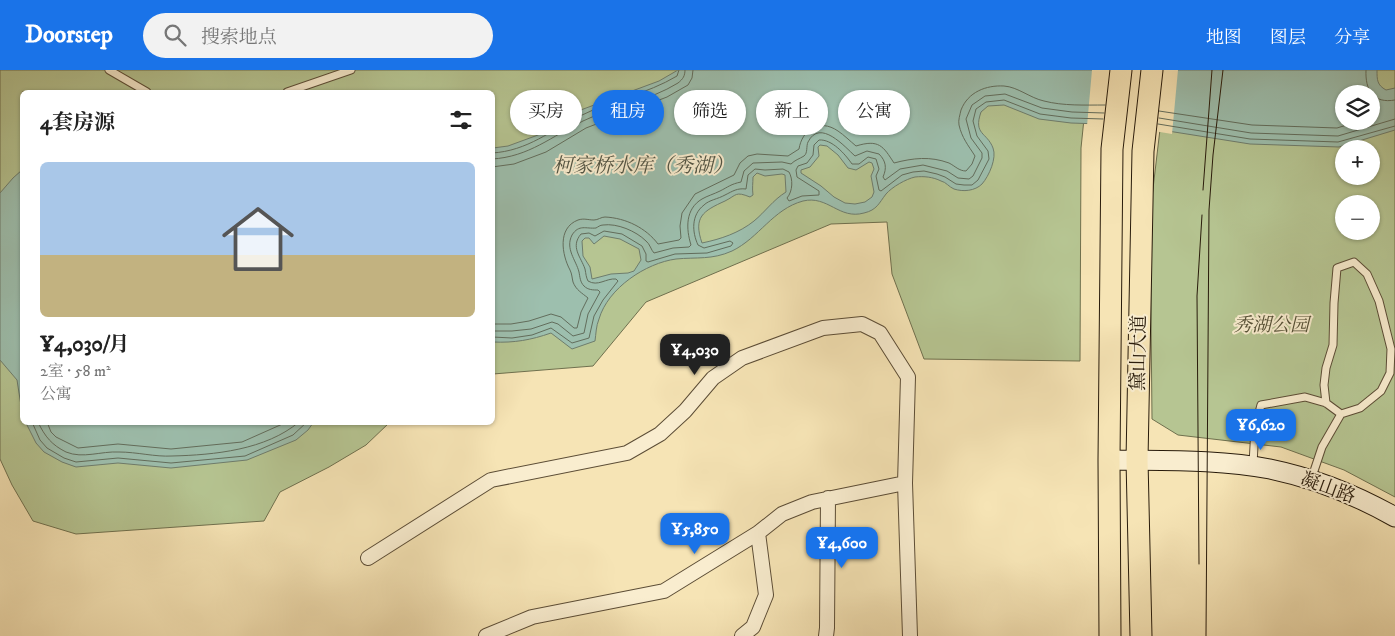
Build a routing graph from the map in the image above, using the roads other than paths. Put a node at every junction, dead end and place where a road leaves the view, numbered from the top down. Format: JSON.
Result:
{"nodes":[{"id":1,"x":109,"y":70,"type":"edge"},
{"id":2,"x":351,"y":70,"type":"edge"},
{"id":3,"x":1120,"y":70,"type":"edge"},
{"id":4,"x":1152,"y":70,"type":"edge"},
{"id":5,"x":143,"y":90,"type":"edge"},
{"id":6,"x":293,"y":90,"type":"edge"},
{"id":7,"x":1326,"y":403,"type":"junction"},
{"id":8,"x":1341,"y":414,"type":"junction"},
{"id":9,"x":1109,"y":460,"type":"junction"},
{"id":10,"x":1138,"y":460,"type":"junction"},
{"id":11,"x":1253,"y":467,"type":"junction"},
{"id":12,"x":1311,"y":480,"type":"junction"},
{"id":13,"x":905,"y":483,"type":"junction"},
{"id":14,"x":828,"y":498,"type":"junction"},
{"id":15,"x":1395,"y":517,"type":"edge"},
{"id":16,"x":758,"y":533,"type":"junction"},
{"id":17,"x":368,"y":558,"type":"dead end"},
{"id":18,"x":486,"y":636,"type":"edge"},
{"id":19,"x":742,"y":636,"type":"edge"},
{"id":20,"x":826,"y":636,"type":"edge"},
{"id":21,"x":910,"y":636,"type":"edge"},
{"id":22,"x":1110,"y":636,"type":"edge"},
{"id":23,"x":1141,"y":636,"type":"edge"}],
"edges":[{"from":1,"to":5,"type":"lane"},
{"from":2,"to":6,"type":"lane"},
{"from":3,"to":9,"type":"main road","name":"黛山大道"},
{"from":4,"to":10,"type":"main road","name":"黛山大道"},
{"from":7,"to":8,"type":"lane"},
{"from":7,"to":8,"type":"lane"},
{"from":7,"to":11,"type":"lane"},
{"from":8,"to":12,"type":"lane"},
{"from":9,"to":10,"type":"street","name":"凝山路"},
{"from":9,"to":22,"type":"main road","name":"黛山大道"},
{"from":10,"to":11,"type":"street","name":"凝山路"},
{"from":10,"to":23,"type":"main road","name":"黛山大道"},
{"from":11,"to":12,"type":"street","name":"凝山路"},
{"from":12,"to":15,"type":"street","name":"凝山路"},
{"from":13,"to":14,"type":"street"},
{"from":13,"to":17,"type":"street"},
{"from":13,"to":21,"type":"street"},
{"from":14,"to":16,"type":"street"},
{"from":14,"to":20,"type":"street"},
{"from":16,"to":18,"type":"street"},
{"from":16,"to":19,"type":"street"}]}
